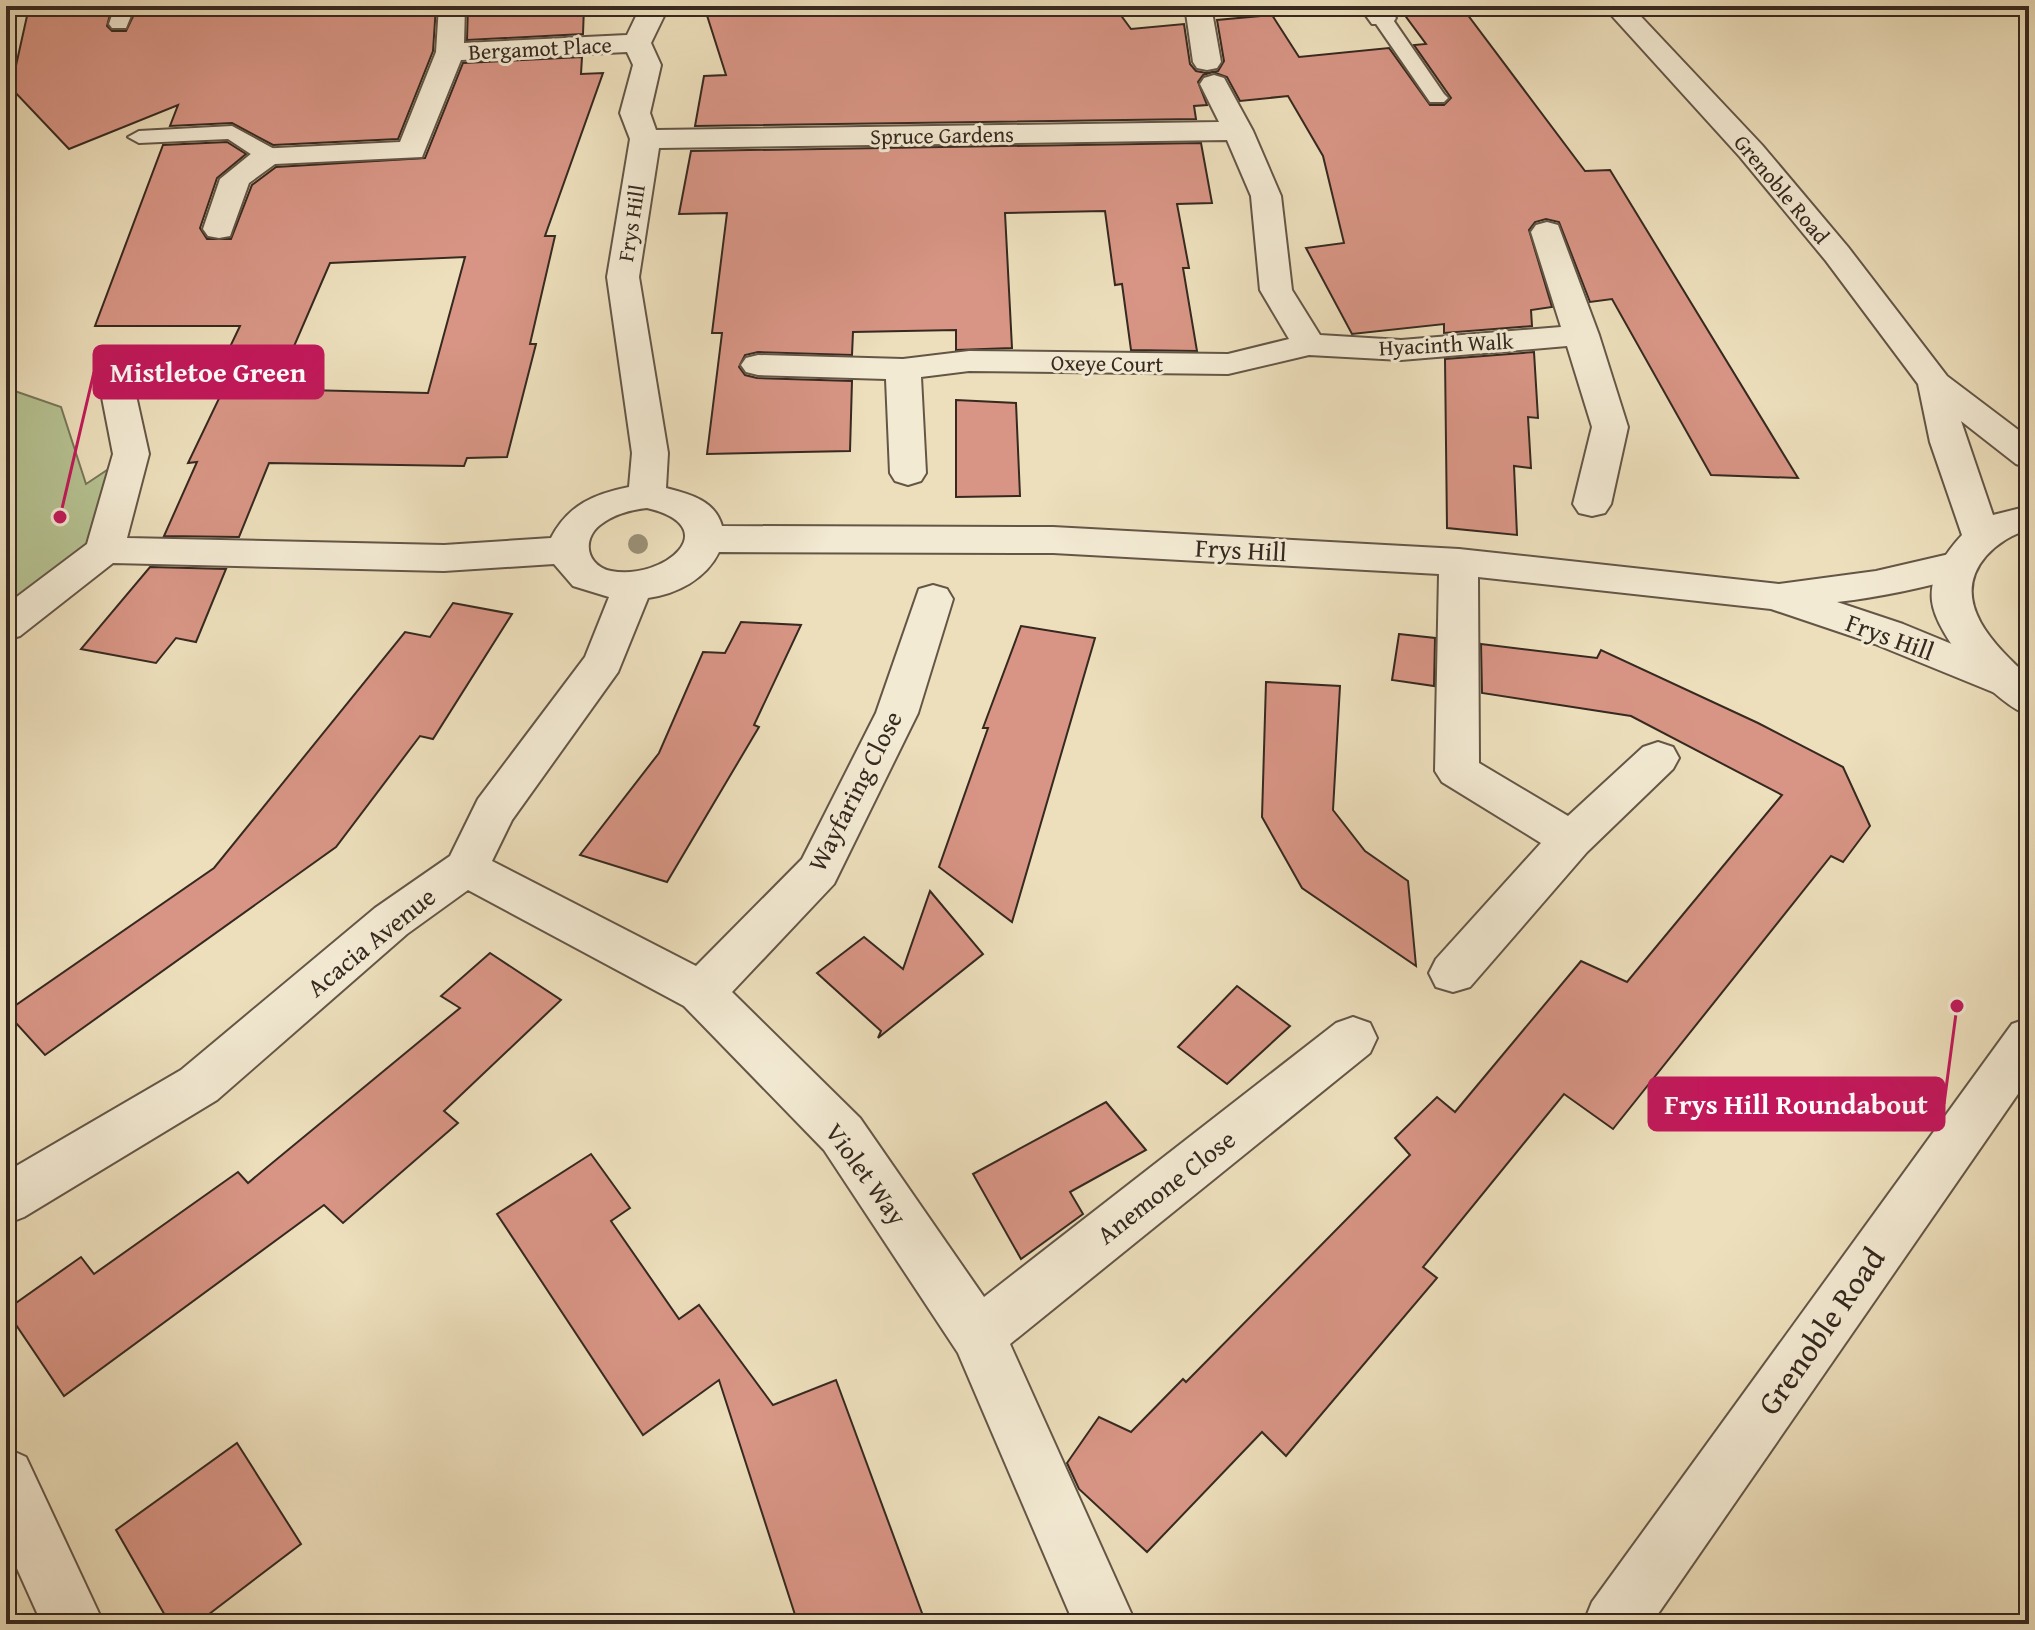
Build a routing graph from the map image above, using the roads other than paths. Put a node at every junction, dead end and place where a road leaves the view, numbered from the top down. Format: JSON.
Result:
{"nodes":[{"id":1,"x":452,"y":6,"type":"edge"},
{"id":2,"x":649,"y":6,"type":"edge"},
{"id":3,"x":1198,"y":6,"type":"edge"},
{"id":4,"x":1616,"y":6,"type":"edge"},
{"id":5,"x":1377,"y":12,"type":"edge"},
{"id":6,"x":637,"y":43,"type":"junction"},
{"id":7,"x":450,"y":52,"type":"junction"},
{"id":8,"x":1437,"y":98,"type":"dead end"},
{"id":9,"x":1238,"y":131,"type":"junction"},
{"id":10,"x":139,"y":137,"type":"dead end"},
{"id":11,"x":645,"y":139,"type":"junction"},
{"id":12,"x":268,"y":155,"type":"junction"},
{"id":13,"x":219,"y":229,"type":"dead end"},
{"id":14,"x":1547,"y":232,"type":"dead end"},
{"id":15,"x":1582,"y":335,"type":"junction"},
{"id":16,"x":1309,"y":345,"type":"junction"},
{"id":17,"x":758,"y":365,"type":"dead end"},
{"id":18,"x":903,"y":369,"type":"junction"},
{"id":19,"x":116,"y":382,"type":"dead end"},
{"id":20,"x":1935,"y":383,"type":"junction"},
{"id":21,"x":2029,"y":456,"type":"edge"},
{"id":22,"x":908,"y":473,"type":"dead end"},
{"id":23,"x":647,"y":496,"type":"junction"},
{"id":24,"x":1592,"y":504,"type":"dead end"},
{"id":25,"x":2029,"y":518,"type":"edge"},
{"id":26,"x":707,"y":539,"type":"junction"},
{"id":27,"x":104,"y":550,"type":"junction"},
{"id":28,"x":569,"y":550,"type":"junction"},
{"id":29,"x":1970,"y":550,"type":"junction"},
{"id":30,"x":1459,"y":562,"type":"junction"},
{"id":31,"x":632,"y":588,"type":"junction"},
{"id":32,"x":1774,"y":596,"type":"junction"},
{"id":33,"x":933,"y":599,"type":"dead end"},
{"id":34,"x":6,"y":626,"type":"edge"},
{"id":35,"x":2017,"y":691,"type":"edge"},
{"id":36,"x":1658,"y":758,"type":"dead end"},
{"id":37,"x":1571,"y":840,"type":"junction"},
{"id":38,"x":466,"y":868,"type":"junction"},
{"id":39,"x":1453,"y":973,"type":"dead end"},
{"id":40,"x":701,"y":992,"type":"junction"},
{"id":41,"x":1353,"y":1038,"type":"dead end"},
{"id":42,"x":2029,"y":1039,"type":"edge"},
{"id":43,"x":6,"y":1200,"type":"edge"},
{"id":44,"x":978,"y":1335,"type":"junction"},
{"id":45,"x":6,"y":1477,"type":"edge"},
{"id":46,"x":73,"y":1624,"type":"edge"},
{"id":47,"x":1105,"y":1624,"type":"edge"},
{"id":48,"x":1614,"y":1624,"type":"edge"}],
"edges":[{"from":1,"to":7,"type":"street"},
{"from":2,"to":6,"type":"street","name":"Frys Hill"},
{"from":3,"to":9,"type":"street"},
{"from":4,"to":20,"type":"street","name":"Grenoble Road"},
{"from":5,"to":8,"type":"lane"},
{"from":6,"to":7,"type":"street","name":"Bergamot Place"},
{"from":6,"to":11,"type":"street","name":"Frys Hill"},
{"from":7,"to":12,"type":"street","name":"Bergamot Place"},
{"from":9,"to":11,"type":"street","name":"Spruce Gardens"},
{"from":9,"to":16,"type":"street"},
{"from":10,"to":12,"type":"lane"},
{"from":11,"to":23,"type":"street","name":"Frys Hill"},
{"from":12,"to":13,"type":"street"},
{"from":14,"to":15,"type":"street"},
{"from":15,"to":16,"type":"street","name":"Hyacinth Walk"},
{"from":15,"to":24,"type":"street"},
{"from":16,"to":18,"type":"street","name":"Oxeye Court"},
{"from":17,"to":18,"type":"street","name":"Oxeye Court"},
{"from":18,"to":22,"type":"street"},
{"from":19,"to":27,"type":"street"},
{"from":20,"to":21,"type":"street","name":"Grenoble Road"},
{"from":20,"to":29,"type":"street","name":"Grenoble Road"},
{"from":23,"to":26,"type":"street"},
{"from":23,"to":28,"type":"street"},
{"from":25,"to":29,"type":"street","name":"Frys Hill"},
{"from":26,"to":30,"type":"street","name":"Frys Hill"},
{"from":26,"to":31,"type":"street"},
{"from":27,"to":28,"type":"street"},
{"from":27,"to":34,"type":"street"},
{"from":28,"to":31,"type":"street"},
{"from":29,"to":32,"type":"street","name":"Frys Hill"},
{"from":29,"to":35,"type":"street"},
{"from":30,"to":32,"type":"street","name":"Frys Hill"},
{"from":30,"to":37,"type":"street"},
{"from":31,"to":38,"type":"street","name":"Acacia Avenue"},
{"from":32,"to":35,"type":"street","name":"Frys Hill"},
{"from":33,"to":40,"type":"street","name":"Wayfaring Close"},
{"from":36,"to":37,"type":"street"},
{"from":37,"to":39,"type":"street"},
{"from":38,"to":40,"type":"street","name":"Violet Way"},
{"from":38,"to":43,"type":"street","name":"Acacia Avenue"},
{"from":40,"to":44,"type":"street","name":"Violet Way"},
{"from":41,"to":44,"type":"street","name":"Anemone Close"},
{"from":42,"to":48,"type":"street","name":"Grenoble Road"},
{"from":44,"to":47,"type":"street","name":"Violet Way"},
{"from":45,"to":46,"type":"street"}]}
